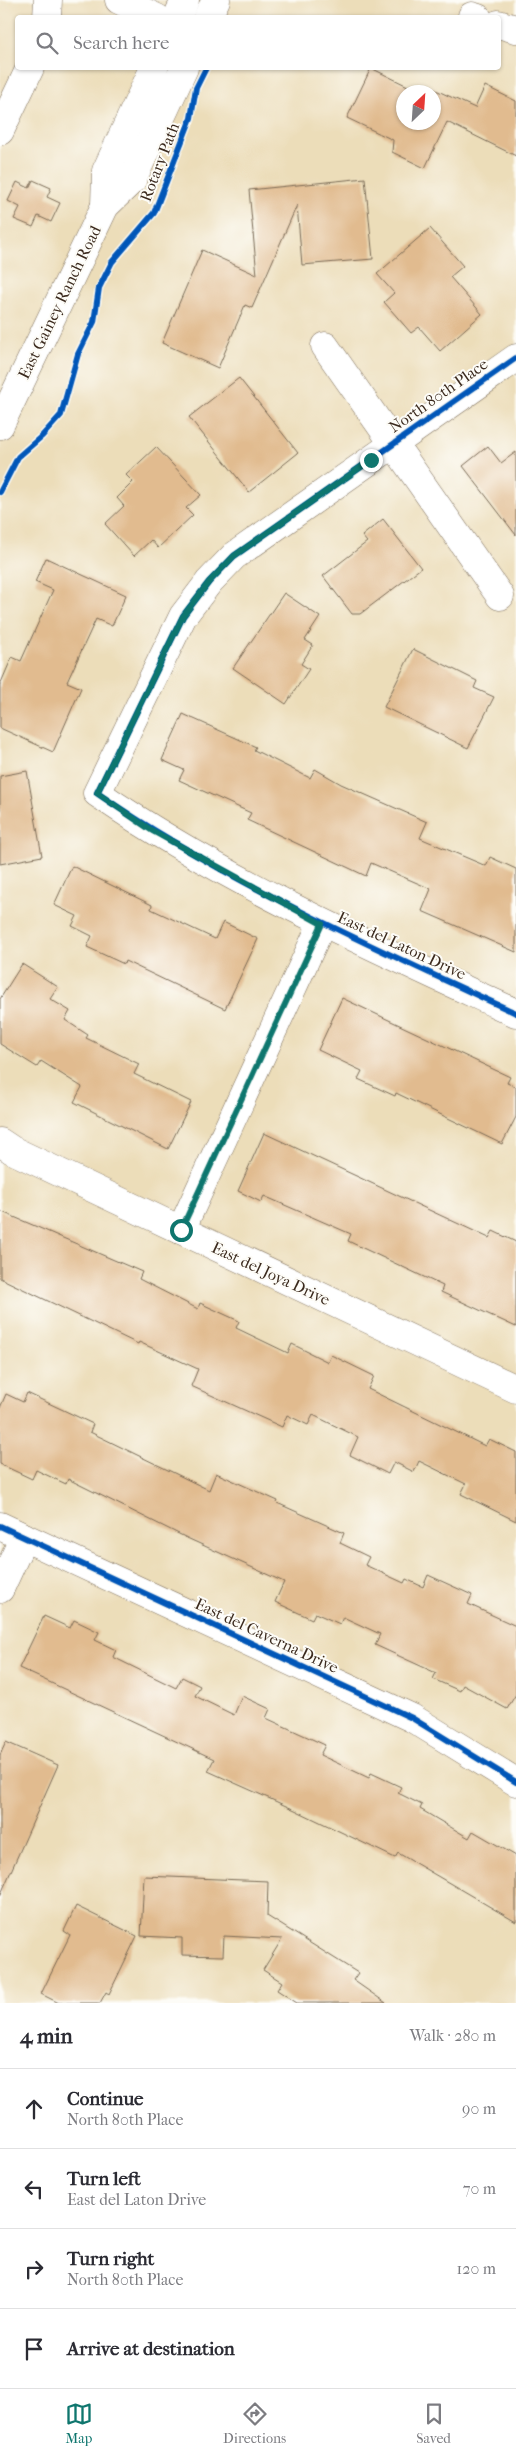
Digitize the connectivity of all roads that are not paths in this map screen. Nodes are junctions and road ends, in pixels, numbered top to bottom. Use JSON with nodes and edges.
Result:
{"nodes":[{"id":1,"x":48,"y":0,"type":"edge"},
{"id":2,"x":119,"y":0,"type":"edge"},
{"id":3,"x":185,"y":0,"type":"edge"},
{"id":4,"x":216,"y":0,"type":"edge"},
{"id":5,"x":47,"y":15,"type":"edge"},
{"id":6,"x":152,"y":15,"type":"edge"},
{"id":7,"x":178,"y":15,"type":"edge"},
{"id":8,"x":208,"y":15,"type":"edge"},
{"id":9,"x":501,"y":25,"type":"edge"},
{"id":10,"x":516,"y":29,"type":"edge"},
{"id":11,"x":29,"y":70,"type":"edge"},
{"id":12,"x":153,"y":70,"type":"edge"},
{"id":13,"x":183,"y":70,"type":"edge"},
{"id":14,"x":0,"y":131,"type":"edge"},
{"id":15,"x":105,"y":206,"type":"junction"},
{"id":16,"x":325,"y":346,"type":"dead end"},
{"id":17,"x":516,"y":358,"type":"edge"},
{"id":18,"x":0,"y":425,"type":"edge"},
{"id":19,"x":392,"y":445,"type":"junction"},
{"id":20,"x":500,"y":596,"type":"dead end"},
{"id":21,"x":97,"y":793,"type":"joint"},
{"id":22,"x":322,"y":924,"type":"junction"},
{"id":23,"x":516,"y":1013,"type":"edge"},
{"id":24,"x":0,"y":1142,"type":"edge"},
{"id":25,"x":181,"y":1230,"type":"junction"},
{"id":26,"x":516,"y":1389,"type":"edge"},
{"id":27,"x":12,"y":1532,"type":"edge"},
{"id":28,"x":0,"y":1589,"type":"edge"},
{"id":29,"x":516,"y":1782,"type":"edge"}],
"edges":[{"from":1,"to":5,"type":"street"},
{"from":2,"to":6,"type":"street"},
{"from":3,"to":7,"type":"street"},
{"from":4,"to":8,"type":"street"},
{"from":9,"to":10,"type":"street"},
{"from":11,"to":14,"type":"street"},
{"from":12,"to":15,"type":"street","name":"East Gainey Ranch Road"},
{"from":13,"to":15,"type":"street","name":"East Gainey Ranch Road"},
{"from":15,"to":18,"type":"street","name":"East Gainey Ranch Road"},
{"from":16,"to":19,"type":"street","name":"North 80th Place"},
{"from":17,"to":19,"type":"street","name":"North 80th Place"},
{"from":19,"to":20,"type":"street","name":"North 80th Place"},
{"from":19,"to":21,"type":"street","name":"North 80th Place"},
{"from":21,"to":22,"type":"street","name":"East del Laton Drive"},
{"from":22,"to":23,"type":"street","name":"East del Laton Drive"},
{"from":22,"to":25,"type":"street"},
{"from":24,"to":25,"type":"street","name":"East del Joya Drive"},
{"from":25,"to":26,"type":"street","name":"East del Joya Drive"},
{"from":27,"to":28,"type":"street"},
{"from":27,"to":29,"type":"street","name":"East del Caverna Drive"}]}
